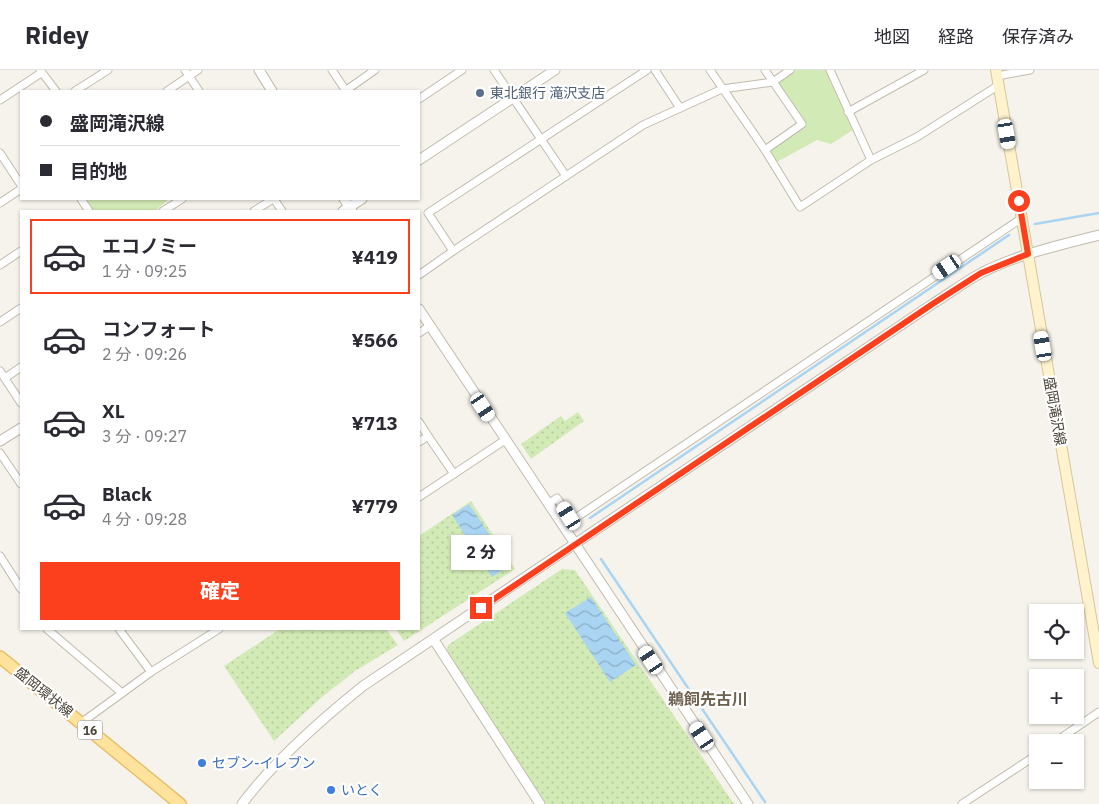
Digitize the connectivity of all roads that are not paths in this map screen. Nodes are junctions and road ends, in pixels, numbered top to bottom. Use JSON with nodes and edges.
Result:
{"nodes":[{"id":1,"x":108,"y":70,"type":"edge"},
{"id":2,"x":198,"y":70,"type":"edge"},
{"id":3,"x":259,"y":70,"type":"edge"},
{"id":4,"x":332,"y":70,"type":"edge"},
{"id":5,"x":375,"y":70,"type":"edge"},
{"id":6,"x":462,"y":70,"type":"edge"},
{"id":7,"x":494,"y":70,"type":"edge"},
{"id":8,"x":555,"y":70,"type":"edge"},
{"id":9,"x":646,"y":70,"type":"edge"},
{"id":10,"x":655,"y":70,"type":"edge"},
{"id":11,"x":710,"y":70,"type":"edge"},
{"id":12,"x":765,"y":70,"type":"edge"},
{"id":13,"x":790,"y":70,"type":"edge"},
{"id":14,"x":830,"y":70,"type":"edge"},
{"id":15,"x":924,"y":70,"type":"edge"},
{"id":16,"x":1030,"y":70,"type":"edge"},
{"id":17,"x":40,"y":71,"type":"edge"},
{"id":18,"x":187,"y":73,"type":"edge"},
{"id":19,"x":997,"y":77,"type":"edge"},
{"id":20,"x":773,"y":82,"type":"junction"},
{"id":21,"x":722,"y":89,"type":"junction"},
{"id":22,"x":55,"y":90,"type":"edge"},
{"id":23,"x":77,"y":90,"type":"edge"},
{"id":24,"x":168,"y":90,"type":"edge"},
{"id":25,"x":198,"y":90,"type":"edge"},
{"id":26,"x":271,"y":90,"type":"edge"},
{"id":27,"x":344,"y":90,"type":"edge"},
{"id":28,"x":346,"y":90,"type":"edge"},
{"id":29,"x":512,"y":97,"type":"junction"},
{"id":30,"x":420,"y":98,"type":"edge"},
{"id":31,"x":0,"y":100,"type":"edge"},
{"id":32,"x":680,"y":108,"type":"junction"},
{"id":33,"x":848,"y":112,"type":"junction"},
{"id":34,"x":541,"y":140,"type":"junction"},
{"id":35,"x":765,"y":150,"type":"junction"},
{"id":36,"x":0,"y":153,"type":"edge"},
{"id":37,"x":420,"y":159,"type":"edge"},
{"id":38,"x":871,"y":160,"type":"junction"},
{"id":39,"x":566,"y":176,"type":"junction"},
{"id":40,"x":20,"y":183,"type":"edge"},
{"id":41,"x":20,"y":190,"type":"edge"},
{"id":42,"x":179,"y":200,"type":"edge"},
{"id":43,"x":271,"y":200,"type":"edge"},
{"id":44,"x":361,"y":200,"type":"edge"},
{"id":45,"x":0,"y":203,"type":"edge"},
{"id":46,"x":165,"y":210,"type":"edge"},
{"id":47,"x":256,"y":210,"type":"edge"},
{"id":48,"x":348,"y":210,"type":"edge"},
{"id":49,"x":1022,"y":218,"type":"junction"},
{"id":50,"x":1099,"y":235,"type":"edge"},
{"id":51,"x":453,"y":250,"type":"junction"},
{"id":52,"x":20,"y":252,"type":"edge"},
{"id":53,"x":1028,"y":254,"type":"junction"},
{"id":54,"x":0,"y":265,"type":"edge"},
{"id":55,"x":420,"y":274,"type":"edge"},
{"id":56,"x":20,"y":309,"type":"edge"},
{"id":57,"x":420,"y":311,"type":"edge"},
{"id":58,"x":0,"y":322,"type":"edge"},
{"id":59,"x":430,"y":326,"type":"junction"},
{"id":60,"x":420,"y":332,"type":"edge"},
{"id":61,"x":20,"y":368,"type":"edge"},
{"id":62,"x":0,"y":371,"type":"edge"},
{"id":63,"x":5,"y":378,"type":"junction"},
{"id":64,"x":20,"y":401,"type":"edge"},
{"id":65,"x":420,"y":424,"type":"edge"},
{"id":66,"x":20,"y":429,"type":"edge"},
{"id":67,"x":428,"y":436,"type":"junction"},
{"id":68,"x":505,"y":440,"type":"junction"},
{"id":69,"x":0,"y":441,"type":"edge"},
{"id":70,"x":420,"y":441,"type":"edge"},
{"id":71,"x":0,"y":453,"type":"edge"},
{"id":72,"x":454,"y":474,"type":"junction"},
{"id":73,"x":20,"y":483,"type":"edge"},
{"id":74,"x":420,"y":496,"type":"edge"},
{"id":75,"x":548,"y":504,"type":"junction"},
{"id":76,"x":574,"y":545,"type":"junction"},
{"id":77,"x":0,"y":556,"type":"edge"},
{"id":78,"x":20,"y":587,"type":"edge"},
{"id":79,"x":49,"y":630,"type":"edge"},
{"id":80,"x":120,"y":630,"type":"edge"},
{"id":81,"x":217,"y":630,"type":"edge"},
{"id":82,"x":434,"y":640,"type":"junction"},
{"id":83,"x":0,"y":657,"type":"edge"},
{"id":84,"x":1099,"y":662,"type":"edge"},
{"id":85,"x":151,"y":672,"type":"junction"},
{"id":86,"x":122,"y":693,"type":"junction"},
{"id":87,"x":1099,"y":712,"type":"edge"},
{"id":88,"x":81,"y":723,"type":"junction"},
{"id":89,"x":1066,"y":734,"type":"edge"},
{"id":90,"x":1029,"y":760,"type":"edge"},
{"id":91,"x":174,"y":803,"type":"edge"},
{"id":92,"x":242,"y":804,"type":"edge"},
{"id":93,"x":540,"y":804,"type":"edge"},
{"id":94,"x":748,"y":804,"type":"edge"},
{"id":95,"x":962,"y":804,"type":"edge"}],
"edges":[{"from":1,"to":23,"type":"street"},
{"from":2,"to":18,"type":"street"},
{"from":3,"to":26,"type":"street"},
{"from":4,"to":27,"type":"street"},
{"from":5,"to":28,"type":"street"},
{"from":6,"to":30,"type":"street"},
{"from":7,"to":29,"type":"street"},
{"from":8,"to":29,"type":"street"},
{"from":9,"to":34,"type":"street"},
{"from":10,"to":32,"type":"street"},
{"from":11,"to":21,"type":"street"},
{"from":12,"to":20,"type":"street"},
{"from":13,"to":20,"type":"street"},
{"from":14,"to":33,"type":"street"},
{"from":15,"to":33,"type":"street"},
{"from":16,"to":19,"type":"street"},
{"from":17,"to":22,"type":"street"},
{"from":17,"to":31,"type":"street"},
{"from":18,"to":24,"type":"street"},
{"from":18,"to":25,"type":"street"},
{"from":19,"to":38,"type":"street"},
{"from":19,"to":49,"type":"main road","name":"盛岡滝沢線"},
{"from":20,"to":21,"type":"street"},
{"from":20,"to":35,"type":"street"},
{"from":21,"to":32,"type":"street"},
{"from":21,"to":35,"type":"street"},
{"from":29,"to":34,"type":"street"},
{"from":29,"to":37,"type":"street"},
{"from":32,"to":39,"type":"street"},
{"from":33,"to":38,"type":"street"},
{"from":34,"to":39,"type":"street"},
{"from":34,"to":51,"type":"street"},
{"from":35,"to":38,"type":"street"},
{"from":36,"to":40,"type":"street"},
{"from":39,"to":51,"type":"street"},
{"from":41,"to":45,"type":"street"},
{"from":42,"to":46,"type":"street"},
{"from":43,"to":47,"type":"street"},
{"from":44,"to":48,"type":"street"},
{"from":49,"to":53,"type":"main road","name":"盛岡滝沢線"},
{"from":49,"to":75,"type":"street"},
{"from":50,"to":53,"type":"street"},
{"from":51,"to":55,"type":"street"},
{"from":52,"to":54,"type":"street"},
{"from":53,"to":76,"type":"street"},
{"from":53,"to":84,"type":"main road","name":"盛岡滝沢線"},
{"from":56,"to":58,"type":"street"},
{"from":57,"to":59,"type":"street"},
{"from":59,"to":60,"type":"street"},
{"from":59,"to":68,"type":"street"},
{"from":61,"to":63,"type":"street"},
{"from":62,"to":63,"type":"street"},
{"from":63,"to":64,"type":"street"},
{"from":65,"to":67,"type":"street"},
{"from":66,"to":69,"type":"street"},
{"from":67,"to":70,"type":"street"},
{"from":67,"to":72,"type":"street"},
{"from":68,"to":72,"type":"street"},
{"from":68,"to":75,"type":"street"},
{"from":71,"to":73,"type":"street"},
{"from":72,"to":74,"type":"street"},
{"from":75,"to":76,"type":"street"},
{"from":76,"to":82,"type":"street"},
{"from":76,"to":94,"type":"street"},
{"from":77,"to":78,"type":"street"},
{"from":79,"to":86,"type":"street"},
{"from":80,"to":85,"type":"street"},
{"from":81,"to":85,"type":"street"},
{"from":82,"to":92,"type":"street"},
{"from":82,"to":93,"type":"street"},
{"from":83,"to":88,"type":"main road","name":"盛岡環状線","number":"16"},
{"from":85,"to":86,"type":"street"},
{"from":86,"to":88,"type":"street"},
{"from":87,"to":89,"type":"street"},
{"from":88,"to":91,"type":"main road","name":"盛岡環状線","number":"16"},
{"from":90,"to":95,"type":"street"}]}
